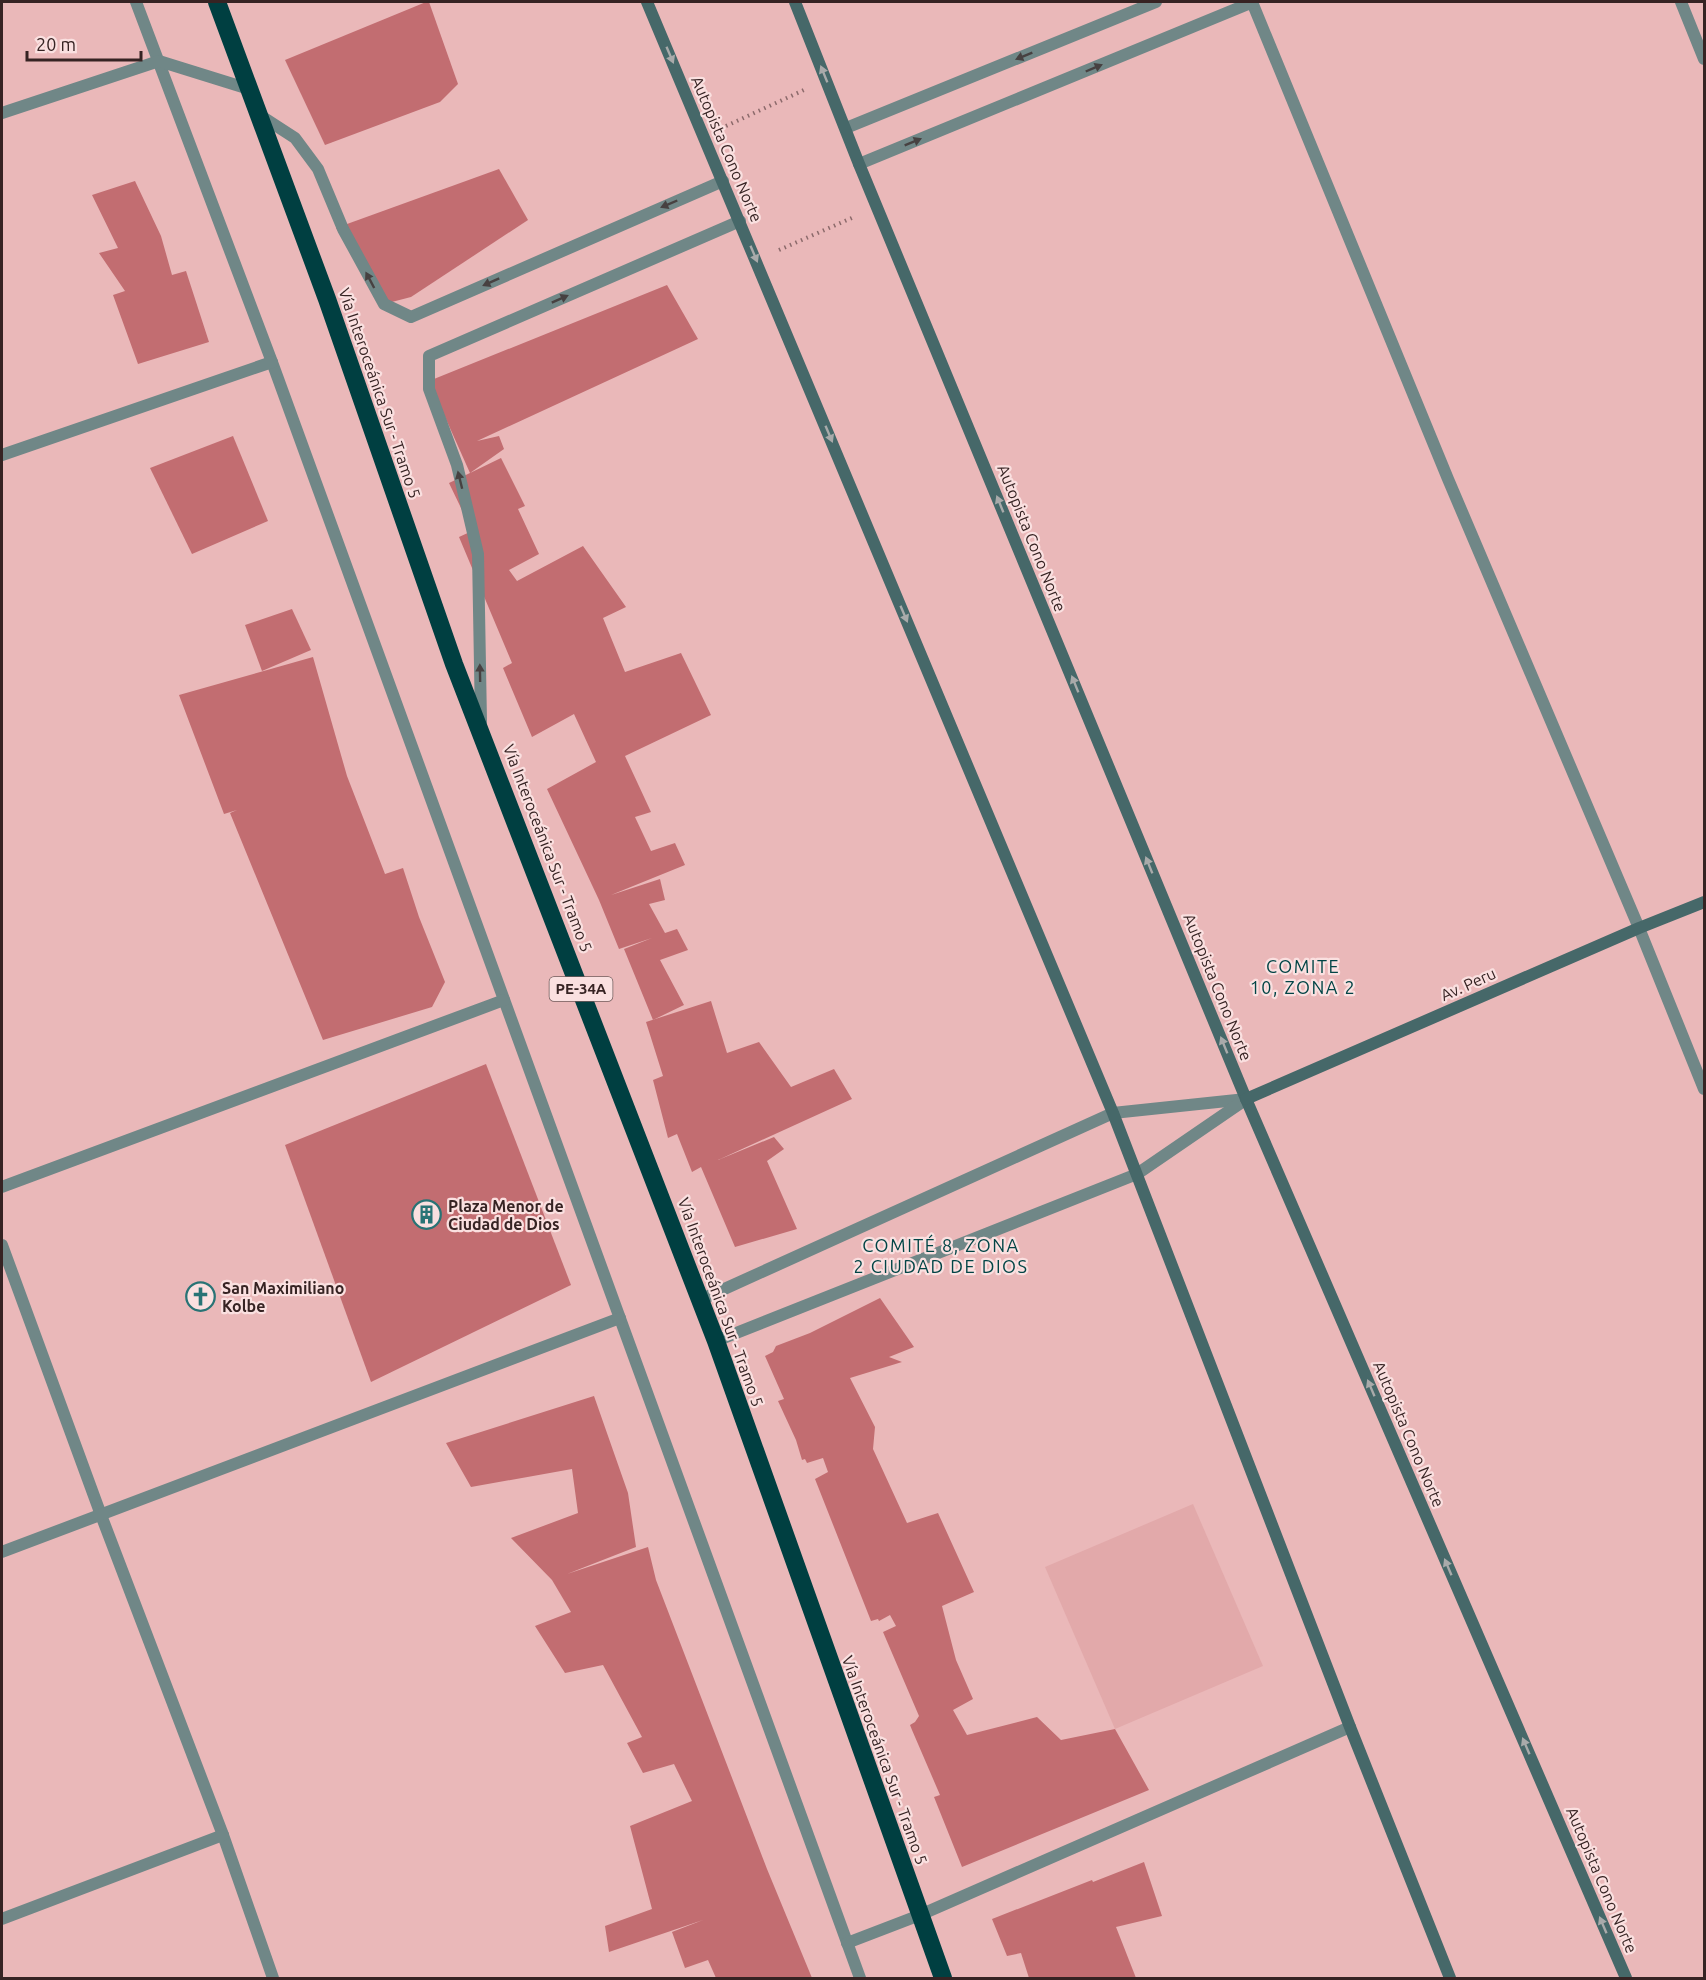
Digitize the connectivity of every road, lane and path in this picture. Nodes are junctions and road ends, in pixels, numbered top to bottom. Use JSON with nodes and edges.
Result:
{"nodes":[{"id":1,"x":136,"y":2,"type":"edge"},
{"id":2,"x":217,"y":2,"type":"edge"},
{"id":3,"x":647,"y":2,"type":"edge"},
{"id":4,"x":795,"y":2,"type":"edge"},
{"id":5,"x":1156,"y":2,"type":"edge"},
{"id":6,"x":1253,"y":2,"type":"edge"},
{"id":7,"x":1681,"y":2,"type":"edge"},
{"id":8,"x":1704,"y":59,"type":"edge"},
{"id":9,"x":159,"y":61,"type":"junction"},
{"id":10,"x":826,"y":80,"type":"junction"},
{"id":11,"x":249,"y":89,"type":"junction"},
{"id":12,"x":2,"y":113,"type":"edge"},
{"id":13,"x":258,"y":114,"type":"junction"},
{"id":14,"x":846,"y":128,"type":"junction"},
{"id":15,"x":704,"y":135,"type":"junction"},
{"id":16,"x":859,"y":164,"type":"junction"},
{"id":17,"x":723,"y":181,"type":"junction"},
{"id":18,"x":877,"y":207,"type":"junction"},
{"id":19,"x":740,"y":221,"type":"junction"},
{"id":20,"x":756,"y":260,"type":"junction"},
{"id":21,"x":272,"y":362,"type":"junction"},
{"id":22,"x":2,"y":455,"type":"edge"},
{"id":23,"x":481,"y":732,"type":"junction"},
{"id":24,"x":1704,"y":902,"type":"edge"},
{"id":25,"x":1639,"y":928,"type":"junction"},
{"id":26,"x":504,"y":1000,"type":"junction"},
{"id":27,"x":1704,"y":1089,"type":"edge"},
{"id":28,"x":1246,"y":1099,"type":"junction"},
{"id":29,"x":1113,"y":1113,"type":"junction"},
{"id":30,"x":1137,"y":1174,"type":"junction"},
{"id":31,"x":2,"y":1187,"type":"edge"},
{"id":32,"x":2,"y":1245,"type":"edge"},
{"id":33,"x":700,"y":1300,"type":"junction"},
{"id":34,"x":620,"y":1318,"type":"junction"},
{"id":35,"x":716,"y":1341,"type":"junction"},
{"id":36,"x":100,"y":1515,"type":"junction"},
{"id":37,"x":2,"y":1552,"type":"edge"},
{"id":38,"x":1350,"y":1728,"type":"junction"},
{"id":39,"x":223,"y":1835,"type":"junction"},
{"id":40,"x":920,"y":1915,"type":"junction"},
{"id":41,"x":2,"y":1919,"type":"edge"},
{"id":42,"x":847,"y":1943,"type":"junction"},
{"id":43,"x":273,"y":1978,"type":"edge"},
{"id":44,"x":860,"y":1978,"type":"edge"},
{"id":45,"x":943,"y":1978,"type":"edge"},
{"id":46,"x":1449,"y":1978,"type":"edge"},
{"id":47,"x":1626,"y":1978,"type":"edge"}],
"edges":[{"from":1,"to":9,"type":"street"},
{"from":2,"to":11,"type":"highway","name":"Vía Interoceánica Sur - Tramo 5","number":"PE-34A"},
{"from":3,"to":15,"type":"main road","name":"Autopista Cono Norte","one_way":true},
{"from":10,"to":4,"type":"main road","name":"Autopista Cono Norte","one_way":true},
{"from":5,"to":14,"type":"street","one_way":true},
{"from":16,"to":6,"type":"street","one_way":true},
{"from":6,"to":25,"type":"street"},
{"from":7,"to":8,"type":"street"},
{"from":9,"to":11,"type":"street"},
{"from":9,"to":12,"type":"street"},
{"from":9,"to":21,"type":"street"},
{"from":10,"to":14,"type":"main road","name":"Autopista Cono Norte"},
{"from":10,"to":15,"type":"path"},
{"from":11,"to":13,"type":"highway","name":"Vía Interoceánica Sur - Tramo 5","number":"PE-34A"},
{"from":17,"to":13,"type":"street","one_way":true},
{"from":13,"to":23,"type":"highway","name":"Vía Interoceánica Sur - Tramo 5","number":"PE-34A"},
{"from":14,"to":16,"type":"main road","name":"Autopista Cono Norte"},
{"from":15,"to":17,"type":"main road","name":"Autopista Cono Norte"},
{"from":16,"to":18,"type":"main road","name":"Autopista Cono Norte"},
{"from":17,"to":19,"type":"main road","name":"Autopista Cono Norte"},
{"from":18,"to":20,"type":"path"},
{"from":28,"to":18,"type":"main road","name":"Autopista Cono Norte","one_way":true},
{"from":19,"to":20,"type":"main road","name":"Autopista Cono Norte","one_way":true},
{"from":23,"to":19,"type":"street","one_way":true},
{"from":20,"to":29,"type":"main road","name":"Autopista Cono Norte","one_way":true},
{"from":21,"to":22,"type":"street"},
{"from":21,"to":26,"type":"street"},
{"from":23,"to":33,"type":"highway","name":"Vía Interoceánica Sur - Tramo 5","number":"PE-34A"},
{"from":24,"to":25,"type":"main road","name":"Av. Peru"},
{"from":25,"to":27,"type":"street"},
{"from":25,"to":28,"type":"main road","name":"Av. Peru"},
{"from":26,"to":31,"type":"street"},
{"from":26,"to":34,"type":"street"},
{"from":28,"to":29,"type":"street"},
{"from":28,"to":30,"type":"street"},
{"from":47,"to":28,"type":"main road","name":"Autopista Cono Norte","one_way":true},
{"from":29,"to":30,"type":"main road","name":"Autopista Cono Norte"},
{"from":29,"to":33,"type":"street"},
{"from":30,"to":35,"type":"street"},
{"from":30,"to":38,"type":"main road","name":"Autopista Cono Norte"},
{"from":32,"to":36,"type":"street"},
{"from":33,"to":35,"type":"highway","name":"Vía Interoceánica Sur - Tramo 5","number":"PE-34A"},
{"from":34,"to":36,"type":"street"},
{"from":34,"to":42,"type":"street"},
{"from":35,"to":40,"type":"highway","name":"Vía Interoceánica Sur - Tramo 5","number":"PE-34A"},
{"from":36,"to":37,"type":"street"},
{"from":36,"to":39,"type":"street"},
{"from":38,"to":40,"type":"street"},
{"from":38,"to":46,"type":"main road","name":"Autopista Cono Norte"},
{"from":39,"to":41,"type":"street"},
{"from":39,"to":43,"type":"street"},
{"from":40,"to":42,"type":"street"},
{"from":40,"to":45,"type":"highway","name":"Vía Interoceánica Sur - Tramo 5","number":"PE-34A"},
{"from":42,"to":44,"type":"street"}]}
